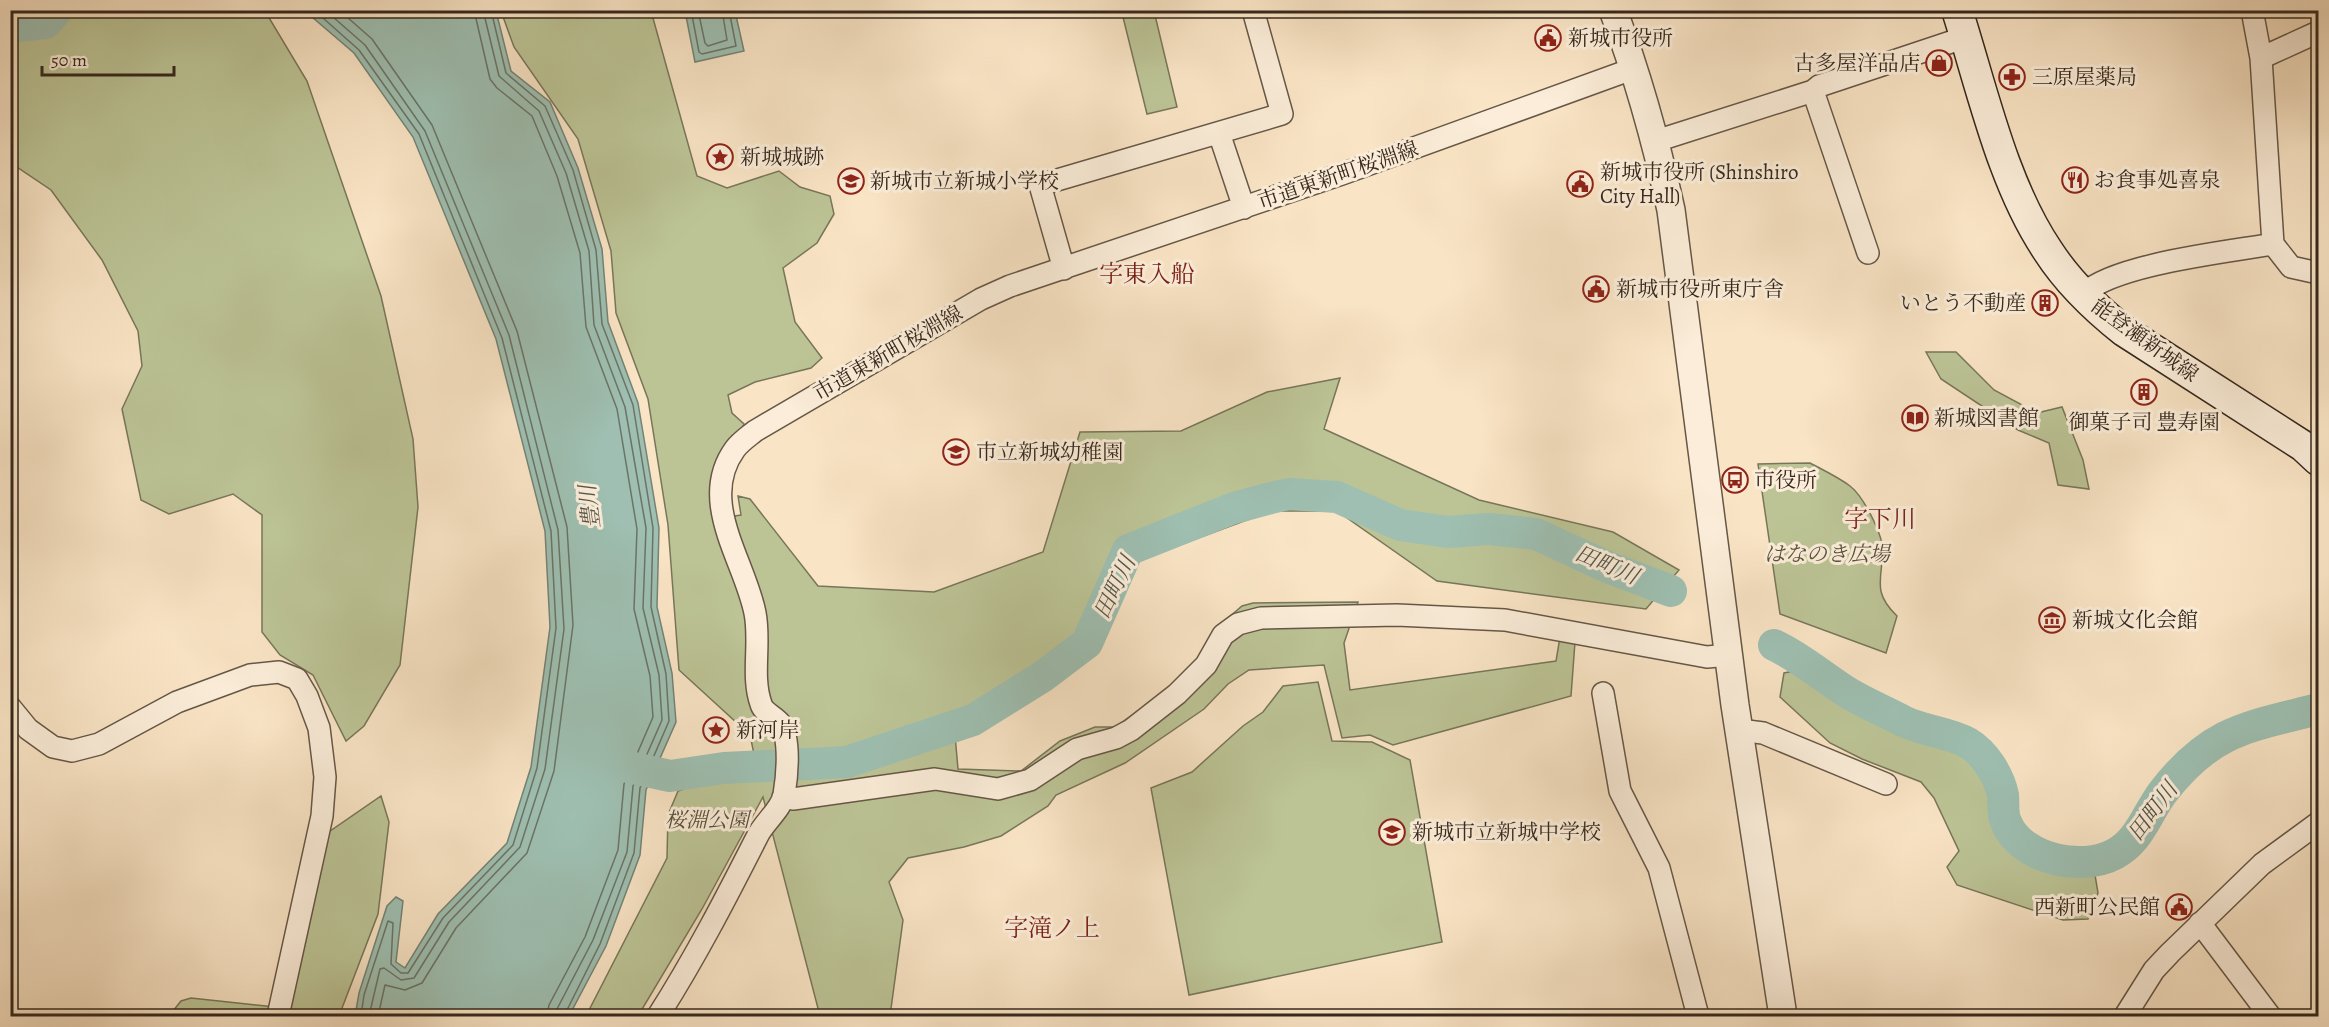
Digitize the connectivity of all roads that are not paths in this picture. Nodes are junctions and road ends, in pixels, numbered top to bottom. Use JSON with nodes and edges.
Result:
{"nodes":[{"id":1,"x":1253,"y":10,"type":"edge"},
{"id":2,"x":1613,"y":10,"type":"edge"},
{"id":3,"x":2252,"y":10,"type":"edge"},
{"id":4,"x":1961,"y":24,"type":"edge"},
{"id":5,"x":2319,"y":32,"type":"edge"},
{"id":6,"x":2261,"y":58,"type":"junction"},
{"id":7,"x":1635,"y":68,"type":"junction"},
{"id":8,"x":1813,"y":91,"type":"junction"},
{"id":9,"x":1219,"y":133,"type":"junction"},
{"id":10,"x":1656,"y":141,"type":"junction"},
{"id":11,"x":1244,"y":208,"type":"junction"},
{"id":12,"x":2273,"y":244,"type":"junction"},
{"id":13,"x":1868,"y":253,"type":"dead end"},
{"id":14,"x":1064,"y":269,"type":"junction"},
{"id":15,"x":2319,"y":273,"type":"edge"},
{"id":16,"x":2083,"y":294,"type":"junction"},
{"id":17,"x":2319,"y":460,"type":"edge"},
{"id":18,"x":1729,"y":655,"type":"junction"},
{"id":19,"x":1603,"y":693,"type":"dead end"},
{"id":20,"x":10,"y":707,"type":"edge"},
{"id":21,"x":1739,"y":730,"type":"junction"},
{"id":22,"x":1886,"y":784,"type":"dead end"},
{"id":23,"x":783,"y":797,"type":"junction"},
{"id":24,"x":2319,"y":822,"type":"edge"},
{"id":25,"x":2200,"y":923,"type":"junction"},
{"id":26,"x":278,"y":1017,"type":"edge"},
{"id":27,"x":658,"y":1017,"type":"edge"},
{"id":28,"x":1698,"y":1017,"type":"edge"},
{"id":29,"x":1783,"y":1017,"type":"edge"},
{"id":30,"x":2125,"y":1017,"type":"edge"},
{"id":31,"x":2270,"y":1017,"type":"edge"}],
"edges":[{"from":1,"to":9,"type":"street"},
{"from":2,"to":7,"type":"street"},
{"from":3,"to":6,"type":"street"},
{"from":4,"to":8,"type":"street"},
{"from":4,"to":16,"type":"main road","name":"能登瀬新城線"},
{"from":5,"to":6,"type":"street"},
{"from":6,"to":12,"type":"street"},
{"from":7,"to":10,"type":"street"},
{"from":7,"to":11,"type":"street","name":"市道東新町桜淵線"},
{"from":8,"to":10,"type":"street"},
{"from":8,"to":13,"type":"street"},
{"from":9,"to":11,"type":"street"},
{"from":9,"to":14,"type":"street"},
{"from":10,"to":18,"type":"street"},
{"from":11,"to":14,"type":"street","name":"市道東新町桜淵線"},
{"from":12,"to":15,"type":"street"},
{"from":12,"to":16,"type":"street"},
{"from":14,"to":23,"type":"street","name":"市道東新町桜淵線"},
{"from":16,"to":17,"type":"main road","name":"能登瀬新城線"},
{"from":18,"to":21,"type":"street"},
{"from":18,"to":23,"type":"street"},
{"from":19,"to":28,"type":"street"},
{"from":20,"to":26,"type":"street"},
{"from":21,"to":22,"type":"street"},
{"from":21,"to":29,"type":"street"},
{"from":23,"to":27,"type":"street","name":"市道東新町桜淵線"},
{"from":24,"to":25,"type":"street"},
{"from":25,"to":30,"type":"street"},
{"from":25,"to":31,"type":"street"}]}
